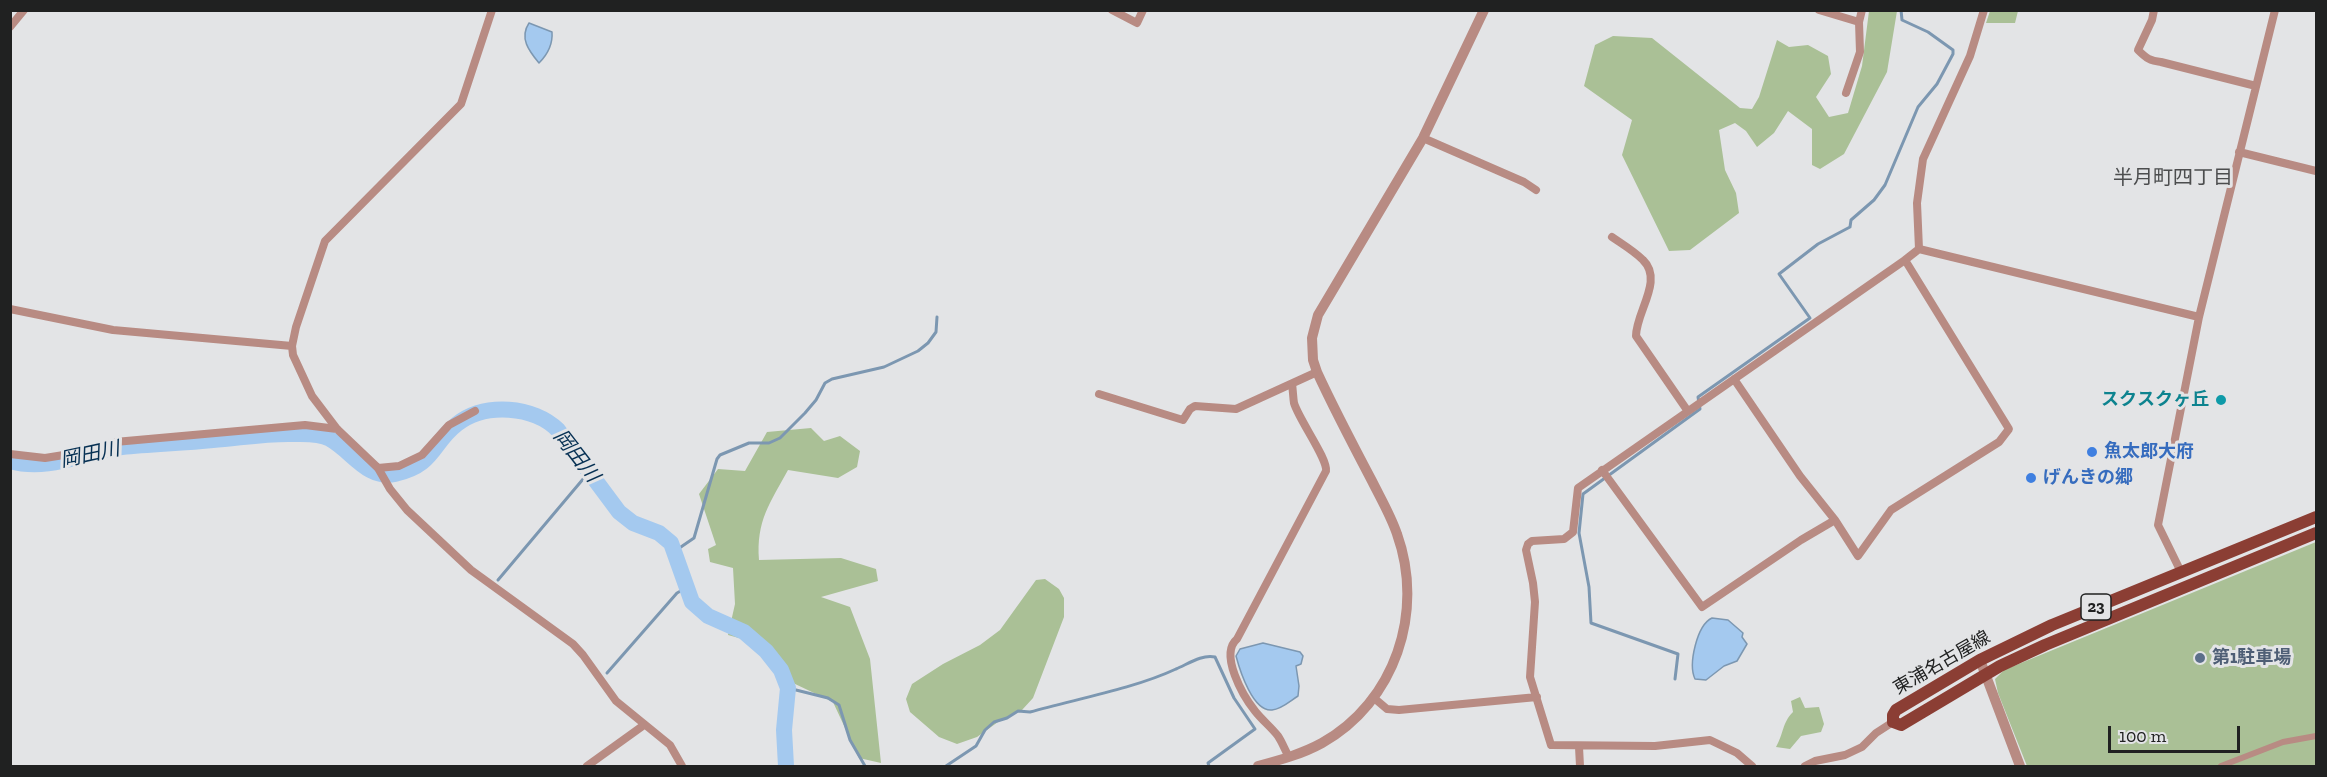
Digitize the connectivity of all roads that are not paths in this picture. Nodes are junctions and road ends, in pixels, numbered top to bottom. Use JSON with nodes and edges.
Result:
{"nodes":[{"id":1,"x":24,"y":10,"type":"edge"},
{"id":2,"x":492,"y":10,"type":"edge"},
{"id":3,"x":1112,"y":10,"type":"edge"},
{"id":4,"x":1143,"y":10,"type":"edge"},
{"id":5,"x":1484,"y":10,"type":"edge"},
{"id":6,"x":1819,"y":10,"type":"edge"},
{"id":7,"x":1862,"y":10,"type":"edge"},
{"id":8,"x":1984,"y":10,"type":"edge"},
{"id":9,"x":2154,"y":10,"type":"edge"},
{"id":10,"x":2275,"y":10,"type":"edge"},
{"id":11,"x":1859,"y":22,"type":"junction"},
{"id":12,"x":10,"y":27,"type":"edge"},
{"id":13,"x":2256,"y":86,"type":"junction"},
{"id":14,"x":1845,"y":93,"type":"dead end"},
{"id":15,"x":1424,"y":138,"type":"junction"},
{"id":16,"x":2239,"y":152,"type":"junction"},
{"id":17,"x":2316,"y":171,"type":"edge"},
{"id":18,"x":1536,"y":190,"type":"dead end"},
{"id":19,"x":1612,"y":237,"type":"dead end"},
{"id":20,"x":1919,"y":249,"type":"junction"},
{"id":21,"x":1905,"y":260,"type":"junction"},
{"id":22,"x":10,"y":309,"type":"edge"},
{"id":23,"x":2199,"y":317,"type":"junction"},
{"id":24,"x":292,"y":346,"type":"junction"},
{"id":25,"x":1317,"y":372,"type":"junction"},
{"id":26,"x":1734,"y":379,"type":"junction"},
{"id":27,"x":1292,"y":384,"type":"junction"},
{"id":28,"x":1099,"y":394,"type":"dead end"},
{"id":29,"x":1688,"y":410,"type":"junction"},
{"id":30,"x":475,"y":411,"type":"dead end"},
{"id":31,"x":338,"y":429,"type":"junction"},
{"id":32,"x":10,"y":454,"type":"edge"},
{"id":33,"x":378,"y":469,"type":"junction"},
{"id":34,"x":1602,"y":470,"type":"junction"},
{"id":35,"x":2316,"y":517,"type":"edge"},
{"id":36,"x":1835,"y":520,"type":"junction"},
{"id":37,"x":2316,"y":533,"type":"edge"},
{"id":38,"x":2181,"y":572,"type":"junction"},
{"id":39,"x":1980,"y":660,"type":"junction"},
{"id":40,"x":1985,"y":675,"type":"junction"},
{"id":41,"x":1537,"y":697,"type":"junction"},
{"id":42,"x":1374,"y":698,"type":"junction"},
{"id":43,"x":1893,"y":722,"type":"junction"},
{"id":44,"x":644,"y":725,"type":"junction"},
{"id":45,"x":2316,"y":736,"type":"edge"},
{"id":46,"x":1579,"y":747,"type":"junction"},
{"id":47,"x":1289,"y":757,"type":"junction"},
{"id":48,"x":587,"y":766,"type":"edge"},
{"id":49,"x":682,"y":766,"type":"edge"},
{"id":50,"x":1258,"y":766,"type":"edge"},
{"id":51,"x":1580,"y":766,"type":"edge"},
{"id":52,"x":1752,"y":766,"type":"edge"},
{"id":53,"x":1805,"y":766,"type":"edge"},
{"id":54,"x":2020,"y":766,"type":"edge"},
{"id":55,"x":2221,"y":766,"type":"edge"}],
"edges":[{"from":1,"to":12,"type":"street"},
{"from":2,"to":24,"type":"street"},
{"from":3,"to":4,"type":"street"},
{"from":5,"to":15,"type":"street"},
{"from":6,"to":11,"type":"street"},
{"from":7,"to":11,"type":"street"},
{"from":8,"to":20,"type":"street"},
{"from":9,"to":13,"type":"street"},
{"from":10,"to":13,"type":"street"},
{"from":11,"to":14,"type":"street"},
{"from":13,"to":16,"type":"street"},
{"from":15,"to":18,"type":"street"},
{"from":15,"to":25,"type":"street"},
{"from":16,"to":17,"type":"street"},
{"from":16,"to":23,"type":"street"},
{"from":19,"to":29,"type":"street"},
{"from":20,"to":21,"type":"street"},
{"from":20,"to":23,"type":"street"},
{"from":21,"to":26,"type":"street"},
{"from":21,"to":36,"type":"street"},
{"from":22,"to":24,"type":"street"},
{"from":23,"to":38,"type":"street"},
{"from":24,"to":31,"type":"street"},
{"from":25,"to":27,"type":"street"},
{"from":25,"to":42,"type":"street"},
{"from":26,"to":29,"type":"street"},
{"from":26,"to":36,"type":"street"},
{"from":27,"to":28,"type":"street"},
{"from":27,"to":47,"type":"street"},
{"from":29,"to":34,"type":"street"},
{"from":30,"to":33,"type":"street"},
{"from":31,"to":32,"type":"street"},
{"from":31,"to":33,"type":"street"},
{"from":33,"to":44,"type":"street"},
{"from":34,"to":36,"type":"street"},
{"from":34,"to":41,"type":"street"},
{"from":35,"to":38,"type":"main road","name":"東浦名古屋線","number":"23"},
{"from":37,"to":40,"type":"main road","name":"東浦名古屋線","number":"23"},
{"from":38,"to":39,"type":"main road","name":"東浦名古屋線","number":"23"},
{"from":39,"to":40,"type":"street"},
{"from":39,"to":43,"type":"main road","name":"東浦名古屋線","number":"23"},
{"from":40,"to":43,"type":"main road","name":"東浦名古屋線","number":"23"},
{"from":40,"to":54,"type":"street"},
{"from":41,"to":42,"type":"street"},
{"from":41,"to":46,"type":"street"},
{"from":42,"to":47,"type":"street"},
{"from":43,"to":53,"type":"street"},
{"from":44,"to":48,"type":"street"},
{"from":44,"to":49,"type":"street"},
{"from":45,"to":55,"type":"street"},
{"from":46,"to":51,"type":"street"},
{"from":46,"to":52,"type":"street"},
{"from":47,"to":50,"type":"street"}]}
